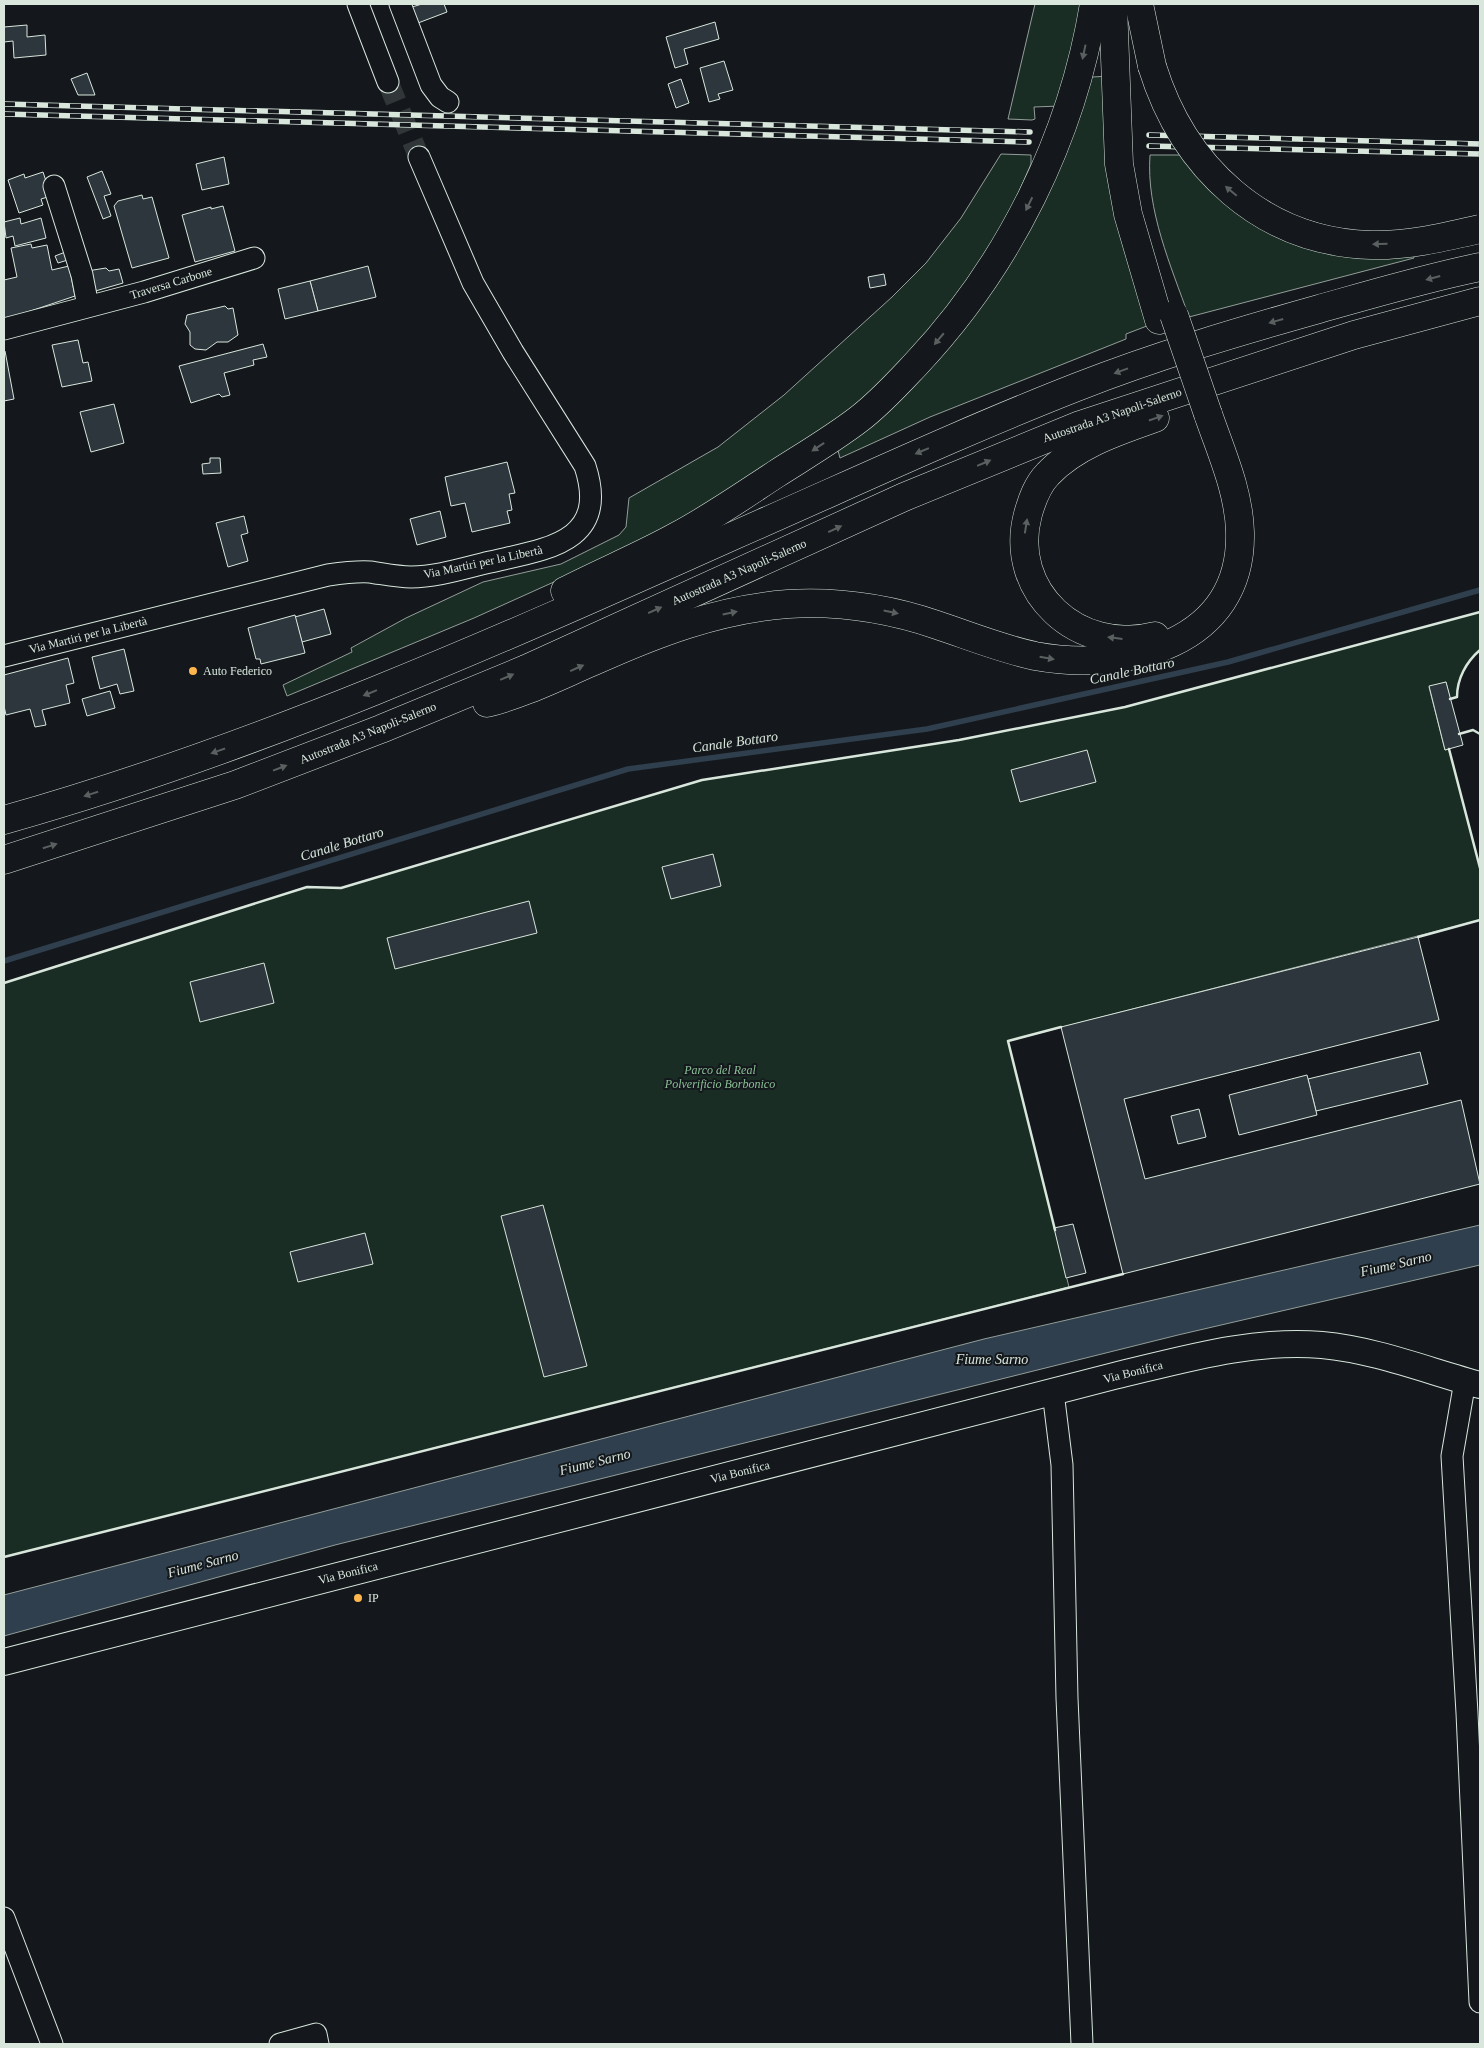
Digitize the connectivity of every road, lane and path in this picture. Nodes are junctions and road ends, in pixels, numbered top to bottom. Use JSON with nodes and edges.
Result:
{"nodes":[{"id":1,"x":358,"y":4,"type":"edge"},
{"id":2,"x":400,"y":4,"type":"edge"},
{"id":3,"x":1094,"y":4,"type":"edge"},
{"id":4,"x":1113,"y":4,"type":"edge"},
{"id":5,"x":1128,"y":4,"type":"edge"},
{"id":6,"x":1139,"y":4,"type":"edge"},
{"id":7,"x":388,"y":82,"type":"tunnel mouth"},
{"id":8,"x":448,"y":102,"type":"dead end"},
{"id":9,"x":419,"y":158,"type":"tunnel mouth"},
{"id":10,"x":54,"y":186,"type":"dead end"},
{"id":11,"x":1480,"y":229,"type":"edge"},
{"id":12,"x":254,"y":258,"type":"dead end"},
{"id":13,"x":1480,"y":267,"type":"edge"},
{"id":14,"x":1480,"y":301,"type":"edge"},
{"id":15,"x":88,"y":306,"type":"junction"},
{"id":16,"x":1167,"y":317,"type":"junction"},
{"id":17,"x":1480,"y":317,"type":"edge"},
{"id":18,"x":4,"y":329,"type":"edge"},
{"id":19,"x":1202,"y":417,"type":"junction"},
{"id":20,"x":4,"y":656,"type":"edge"},
{"id":21,"x":415,"y":675,"type":"junction"},
{"id":22,"x":381,"y":729,"type":"junction"},
{"id":23,"x":4,"y":820,"type":"edge"},
{"id":24,"x":4,"y":860,"type":"edge"},
{"id":25,"x":1472,"y":1383,"type":"edge"},
{"id":26,"x":1053,"y":1392,"type":"junction"},
{"id":27,"x":4,"y":1662,"type":"edge"},
{"id":28,"x":4,"y":1918,"type":"edge"},
{"id":29,"x":1480,"y":2002,"type":"edge"},
{"id":30,"x":52,"y":2044,"type":"edge"},
{"id":31,"x":280,"y":2044,"type":"edge"},
{"id":32,"x":318,"y":2044,"type":"edge"},
{"id":33,"x":1082,"y":2044,"type":"edge"}],
"edges":[{"from":1,"to":7,"type":"street"},
{"from":2,"to":8,"type":"street"},
{"from":3,"to":21,"type":"highway","one_way":true},
{"from":4,"to":16,"type":"highway"},
{"from":5,"to":16,"type":"highway"},
{"from":11,"to":6,"type":"highway","one_way":true,"bridge":true},
{"from":9,"to":20,"type":"street","name":"Via Martiri per la Libertà"},
{"from":10,"to":15,"type":"street"},
{"from":12,"to":15,"type":"street","name":"Traversa Carbone"},
{"from":13,"to":21,"type":"highway","one_way":true},
{"from":22,"to":14,"type":"highway","name":"Autostrada A3 Napoli-Salerno","one_way":true},
{"from":15,"to":18,"type":"street","name":"Traversa Carbone"},
{"from":16,"to":19,"type":"highway","bridge":true},
{"from":19,"to":17,"type":"highway","one_way":true},
{"from":22,"to":19,"type":"highway","one_way":true},
{"from":21,"to":23,"type":"highway","one_way":true},
{"from":24,"to":22,"type":"highway","name":"Autostrada A3 Napoli-Salerno","one_way":true},
{"from":25,"to":26,"type":"main road","name":"Via Bonifica"},
{"from":25,"to":29,"type":"street"},
{"from":26,"to":27,"type":"main road","name":"Via Bonifica"},
{"from":26,"to":33,"type":"street"},
{"from":28,"to":30,"type":"street"},
{"from":31,"to":32,"type":"street"}]}
